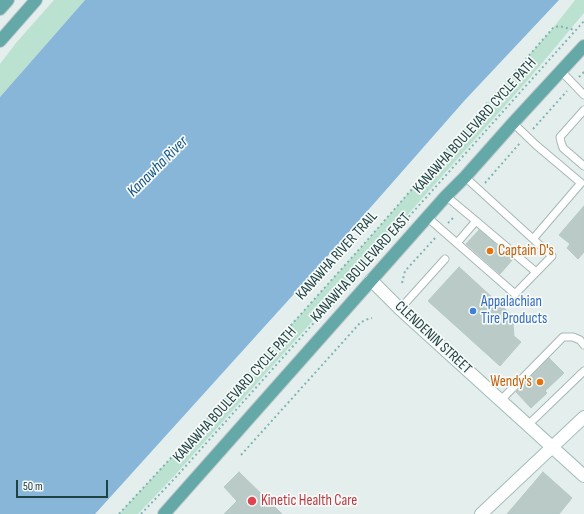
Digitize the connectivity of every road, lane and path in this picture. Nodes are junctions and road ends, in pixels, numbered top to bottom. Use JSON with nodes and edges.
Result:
{"nodes":[{"id":1,"x":8,"y":0,"type":"edge"},
{"id":2,"x":36,"y":0,"type":"edge"},
{"id":3,"x":0,"y":9,"type":"edge"},
{"id":4,"x":584,"y":21,"type":"edge"},
{"id":5,"x":575,"y":30,"type":"junction"},
{"id":6,"x":0,"y":40,"type":"edge"},
{"id":7,"x":584,"y":46,"type":"edge"},
{"id":8,"x":561,"y":71,"type":"junction"},
{"id":9,"x":584,"y":72,"type":"edge"},
{"id":10,"x":574,"y":84,"type":"junction"},
{"id":11,"x":584,"y":95,"type":"edge"},
{"id":12,"x":584,"y":110,"type":"edge"},
{"id":13,"x":513,"y":123,"type":"junction"},
{"id":14,"x":526,"y":136,"type":"junction"},
{"id":15,"x":584,"y":166,"type":"edge"},
{"id":16,"x":465,"y":177,"type":"junction"},
{"id":17,"x":479,"y":189,"type":"junction"},
{"id":18,"x":446,"y":196,"type":"junction"},
{"id":19,"x":462,"y":208,"type":"junction"},
{"id":20,"x":428,"y":217,"type":"junction"},
{"id":21,"x":476,"y":220,"type":"junction"},
{"id":22,"x":442,"y":230,"type":"junction"},
{"id":23,"x":533,"y":239,"type":"junction"},
{"id":24,"x":457,"y":243,"type":"junction"},
{"id":25,"x":445,"y":259,"type":"dead end"},
{"id":26,"x":536,"y":272,"type":"junction"},
{"id":27,"x":372,"y":280,"type":"junction"},
{"id":28,"x":402,"y":283,"type":"dead end"},
{"id":29,"x":400,"y":309,"type":"junction"},
{"id":30,"x":372,"y":318,"type":"dead end"},
{"id":31,"x":584,"y":345,"type":"edge"},
{"id":32,"x":584,"y":371,"type":"edge"},
{"id":33,"x":501,"y":400,"type":"junction"},
{"id":34,"x":584,"y":417,"type":"edge"},
{"id":35,"x":528,"y":425,"type":"junction"},
{"id":36,"x":552,"y":447,"type":"junction"},
{"id":37,"x":241,"y":454,"type":"dead end"},
{"id":38,"x":584,"y":476,"type":"edge"},
{"id":39,"x":119,"y":514,"type":"edge"},
{"id":40,"x":141,"y":514,"type":"edge"},
{"id":41,"x":164,"y":514,"type":"edge"},
{"id":42,"x":481,"y":514,"type":"edge"}],
"edges":[{"from":1,"to":3,"type":"main road"},
{"from":2,"to":6,"type":"main road"},
{"from":4,"to":5,"type":"path","name":"KANAWHA BOULEVARD CYCLE PATH"},
{"from":5,"to":39,"type":"path","name":"KANAWHA RIVER TRAIL"},
{"from":5,"to":40,"type":"path","name":"KANAWHA BOULEVARD CYCLE PATH"},
{"from":7,"to":8,"type":"main road","name":"KANAWHA BOULEVARD EAST"},
{"from":8,"to":10,"type":"lane"},
{"from":8,"to":13,"type":"main road","name":"KANAWHA BOULEVARD EAST"},
{"from":9,"to":10,"type":"path"},
{"from":10,"to":11,"type":"lane"},
{"from":10,"to":14,"type":"path"},
{"from":12,"to":15,"type":"lane"},
{"from":13,"to":14,"type":"lane"},
{"from":13,"to":16,"type":"main road","name":"KANAWHA BOULEVARD EAST"},
{"from":14,"to":17,"type":"path"},
{"from":14,"to":23,"type":"lane"},
{"from":16,"to":17,"type":"lane"},
{"from":16,"to":18,"type":"main road","name":"KANAWHA BOULEVARD EAST"},
{"from":17,"to":23,"type":"lane"},
{"from":18,"to":19,"type":"lane"},
{"from":18,"to":20,"type":"main road","name":"KANAWHA BOULEVARD EAST"},
{"from":19,"to":21,"type":"lane"},
{"from":19,"to":22,"type":"path"},
{"from":20,"to":22,"type":"lane"},
{"from":20,"to":27,"type":"main road","name":"KANAWHA BOULEVARD EAST"},
{"from":21,"to":24,"type":"lane"},
{"from":21,"to":26,"type":"lane"},
{"from":22,"to":24,"type":"lane"},
{"from":22,"to":28,"type":"path"},
{"from":23,"to":26,"type":"lane"},
{"from":24,"to":26,"type":"lane"},
{"from":25,"to":29,"type":"lane"},
{"from":27,"to":29,"type":"street","name":"CLENDENIN STREET"},
{"from":27,"to":41,"type":"main road","name":"KANAWHA BOULEVARD EAST"},
{"from":29,"to":33,"type":"street","name":"CLENDENIN STREET"},
{"from":30,"to":37,"type":"path"},
{"from":31,"to":33,"type":"lane"},
{"from":32,"to":35,"type":"lane"},
{"from":33,"to":35,"type":"street","name":"CLENDENIN STREET"},
{"from":34,"to":36,"type":"street"},
{"from":35,"to":36,"type":"street","name":"CLENDENIN STREET"},
{"from":36,"to":38,"type":"street","name":"CLENDENIN STREET"},
{"from":36,"to":42,"type":"street"}]}
